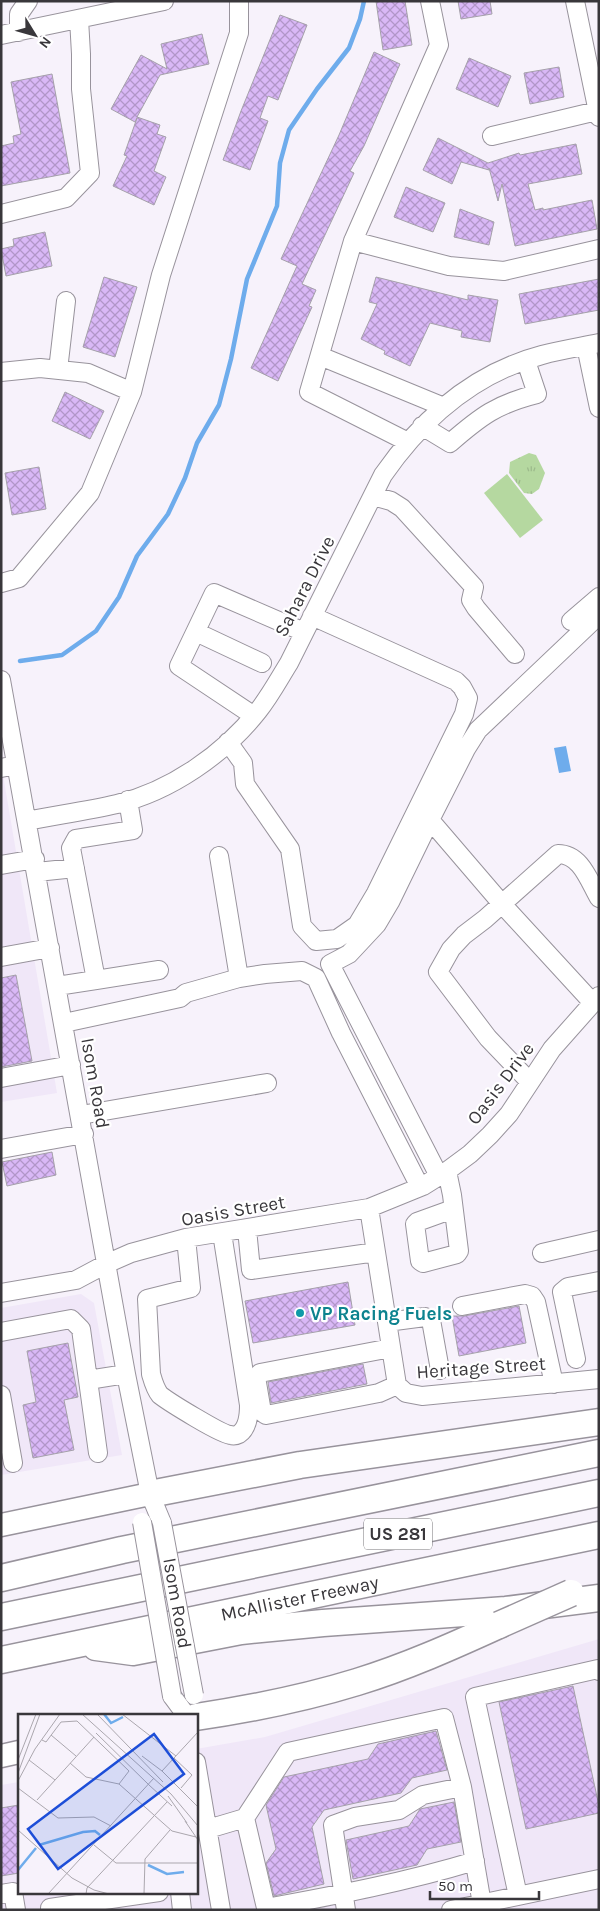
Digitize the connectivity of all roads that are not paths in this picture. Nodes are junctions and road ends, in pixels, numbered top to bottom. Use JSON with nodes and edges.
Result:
{"nodes":[{"id":1,"x":28,"y":1,"type":"edge"},
{"id":2,"x":164,"y":1,"type":"edge"},
{"id":3,"x":239,"y":1,"type":"edge"},
{"id":4,"x":430,"y":1,"type":"edge"},
{"id":5,"x":575,"y":1,"type":"edge"},
{"id":6,"x":115,"y":6,"type":"edge"},
{"id":7,"x":79,"y":19,"type":"junction"},
{"id":8,"x":19,"y":32,"type":"junction"},
{"id":9,"x":1,"y":35,"type":"edge"},
{"id":10,"x":598,"y":114,"type":"edge"},
{"id":11,"x":492,"y":136,"type":"dead end"},
{"id":12,"x":1,"y":214,"type":"edge"},
{"id":13,"x":353,"y":241,"type":"junction"},
{"id":14,"x":599,"y":249,"type":"edge"},
{"id":15,"x":66,"y":301,"type":"dead end"},
{"id":16,"x":592,"y":345,"type":"edge"},
{"id":17,"x":320,"y":356,"type":"junction"},
{"id":18,"x":526,"y":361,"type":"junction"},
{"id":19,"x":58,"y":370,"type":"junction"},
{"id":20,"x":1,"y":372,"type":"edge"},
{"id":21,"x":132,"y":392,"type":"junction"},
{"id":22,"x":444,"y":407,"type":"junction"},
{"id":23,"x":599,"y":408,"type":"edge"},
{"id":24,"x":422,"y":426,"type":"junction"},
{"id":25,"x":408,"y":442,"type":"junction"},
{"id":26,"x":373,"y":496,"type":"junction"},
{"id":27,"x":1,"y":583,"type":"edge"},
{"id":28,"x":599,"y":597,"type":"edge"},
{"id":29,"x":599,"y":615,"type":"edge"},
{"id":30,"x":312,"y":616,"type":"junction"},
{"id":31,"x":571,"y":621,"type":"dead end"},
{"id":32,"x":196,"y":632,"type":"junction"},
{"id":33,"x":304,"y":632,"type":"junction"},
{"id":34,"x":515,"y":654,"type":"dead end"},
{"id":35,"x":262,"y":663,"type":"dead end"},
{"id":36,"x":1,"y":680,"type":"edge"},
{"id":37,"x":254,"y":716,"type":"junction"},
{"id":38,"x":228,"y":742,"type":"junction"},
{"id":39,"x":9,"y":766,"type":"edge"},
{"id":40,"x":128,"y":800,"type":"junction"},
{"id":41,"x":27,"y":820,"type":"junction"},
{"id":42,"x":430,"y":820,"type":"junction"},
{"id":43,"x":219,"y":856,"type":"dead end"},
{"id":44,"x":1,"y":865,"type":"edge"},
{"id":45,"x":36,"y":866,"type":"junction"},
{"id":46,"x":75,"y":868,"type":"junction"},
{"id":47,"x":599,"y":898,"type":"edge"},
{"id":48,"x":502,"y":904,"type":"junction"},
{"id":49,"x":50,"y":948,"type":"junction"},
{"id":50,"x":1,"y":957,"type":"edge"},
{"id":51,"x":159,"y":970,"type":"dead end"},
{"id":52,"x":240,"y":978,"type":"junction"},
{"id":53,"x":96,"y":980,"type":"junction"},
{"id":54,"x":57,"y":986,"type":"junction"},
{"id":55,"x":596,"y":999,"type":"edge"},
{"id":56,"x":64,"y":1023,"type":"junction"},
{"id":57,"x":71,"y":1065,"type":"junction"},
{"id":58,"x":1,"y":1078,"type":"edge"},
{"id":59,"x":530,"y":1082,"type":"junction"},
{"id":60,"x":267,"y":1083,"type":"dead end"},
{"id":61,"x":81,"y":1115,"type":"junction"},
{"id":62,"x":84,"y":1134,"type":"junction"},
{"id":63,"x":1,"y":1149,"type":"edge"},
{"id":64,"x":443,"y":1174,"type":"junction"},
{"id":65,"x":420,"y":1187,"type":"junction"},
{"id":66,"x":370,"y":1208,"type":"junction"},
{"id":67,"x":453,"y":1209,"type":"dead end"},
{"id":68,"x":247,"y":1228,"type":"junction"},
{"id":69,"x":222,"y":1232,"type":"junction"},
{"id":70,"x":186,"y":1238,"type":"junction"},
{"id":71,"x":599,"y":1240,"type":"edge"},
{"id":72,"x":376,"y":1252,"type":"junction"},
{"id":73,"x":542,"y":1253,"type":"dead end"},
{"id":74,"x":106,"y":1264,"type":"junction"},
{"id":75,"x":599,"y":1281,"type":"edge"},
{"id":76,"x":1,"y":1292,"type":"edge"},
{"id":77,"x":462,"y":1306,"type":"dead end"},
{"id":78,"x":387,"y":1322,"type":"junction"},
{"id":79,"x":1,"y":1332,"type":"edge"},
{"id":80,"x":391,"y":1348,"type":"junction"},
{"id":81,"x":576,"y":1359,"type":"dead end"},
{"id":82,"x":440,"y":1370,"type":"dead end"},
{"id":83,"x":126,"y":1374,"type":"junction"},
{"id":84,"x":599,"y":1379,"type":"edge"},
{"id":85,"x":88,"y":1380,"type":"junction"},
{"id":86,"x":554,"y":1384,"type":"junction"},
{"id":87,"x":397,"y":1385,"type":"junction"},
{"id":88,"x":1,"y":1395,"type":"edge"},
{"id":89,"x":599,"y":1422,"type":"edge"},
{"id":90,"x":98,"y":1453,"type":"dead end"},
{"id":91,"x":599,"y":1454,"type":"edge"},
{"id":92,"x":13,"y":1463,"type":"dead end"},
{"id":93,"x":599,"y":1493,"type":"edge"},
{"id":94,"x":150,"y":1494,"type":"junction"},
{"id":95,"x":1,"y":1525,"type":"edge"},
{"id":96,"x":599,"y":1535,"type":"edge"},
{"id":97,"x":1,"y":1578,"type":"edge"},
{"id":98,"x":599,"y":1581,"type":"edge"},
{"id":99,"x":599,"y":1598,"type":"edge"},
{"id":100,"x":1,"y":1617,"type":"edge"},
{"id":101,"x":73,"y":1644,"type":"junction"},
{"id":102,"x":1,"y":1660,"type":"edge"},
{"id":103,"x":599,"y":1670,"type":"edge"},
{"id":104,"x":195,"y":1706,"type":"edge"},
{"id":105,"x":187,"y":1714,"type":"edge"},
{"id":106,"x":18,"y":1752,"type":"edge"},
{"id":107,"x":1,"y":1756,"type":"edge"},
{"id":108,"x":462,"y":1787,"type":"junction"},
{"id":109,"x":199,"y":1796,"type":"edge"},
{"id":110,"x":245,"y":1818,"type":"junction"},
{"id":111,"x":208,"y":1829,"type":"junction"},
{"id":112,"x":475,"y":1861,"type":"junction"},
{"id":113,"x":599,"y":1879,"type":"edge"},
{"id":114,"x":1,"y":1894,"type":"edge"},
{"id":115,"x":145,"y":1894,"type":"edge"},
{"id":116,"x":180,"y":1894,"type":"edge"},
{"id":117,"x":518,"y":1896,"type":"junction"},
{"id":118,"x":344,"y":1902,"type":"edge"},
{"id":119,"x":483,"y":1907,"type":"edge"},
{"id":120,"x":16,"y":1910,"type":"edge"},
{"id":121,"x":50,"y":1910,"type":"edge"},
{"id":122,"x":182,"y":1910,"type":"edge"},
{"id":123,"x":221,"y":1910,"type":"edge"},
{"id":124,"x":451,"y":1910,"type":"edge"}],
"edges":[{"from":1,"to":8,"type":"street"},
{"from":2,"to":6,"type":"street"},
{"from":3,"to":21,"type":"street"},
{"from":4,"to":13,"type":"street"},
{"from":5,"to":10,"type":"street"},
{"from":6,"to":7,"type":"street"},
{"from":7,"to":8,"type":"street"},
{"from":7,"to":12,"type":"street"},
{"from":8,"to":9,"type":"street"},
{"from":10,"to":11,"type":"street"},
{"from":13,"to":14,"type":"street"},
{"from":13,"to":17,"type":"street"},
{"from":15,"to":19,"type":"street"},
{"from":16,"to":18,"type":"street","name":"Sahara Drive"},
{"from":16,"to":23,"type":"street"},
{"from":17,"to":22,"type":"street"},
{"from":17,"to":25,"type":"street"},
{"from":18,"to":22,"type":"street","name":"Sahara Drive"},
{"from":18,"to":24,"type":"street"},
{"from":19,"to":20,"type":"street"},
{"from":19,"to":21,"type":"street"},
{"from":21,"to":27,"type":"street"},
{"from":22,"to":24,"type":"street","name":"Sahara Drive"},
{"from":24,"to":25,"type":"street","name":"Sahara Drive"},
{"from":25,"to":26,"type":"street","name":"Sahara Drive"},
{"from":26,"to":30,"type":"street","name":"Sahara Drive"},
{"from":26,"to":34,"type":"street"},
{"from":28,"to":31,"type":"street"},
{"from":29,"to":42,"type":"street"},
{"from":30,"to":33,"type":"street","name":"Sahara Drive"},
{"from":30,"to":38,"type":"street"},
{"from":32,"to":33,"type":"street"},
{"from":32,"to":35,"type":"street"},
{"from":32,"to":37,"type":"street"},
{"from":33,"to":37,"type":"street","name":"Sahara Drive"},
{"from":36,"to":39,"type":"street","name":"Isom Road"},
{"from":37,"to":38,"type":"street","name":"Sahara Drive"},
{"from":38,"to":40,"type":"street","name":"Sahara Drive"},
{"from":39,"to":41,"type":"street","name":"Isom Road"},
{"from":40,"to":41,"type":"street","name":"Sahara Drive"},
{"from":40,"to":46,"type":"street"},
{"from":41,"to":45,"type":"street","name":"Isom Road"},
{"from":42,"to":48,"type":"street"},
{"from":42,"to":64,"type":"street"},
{"from":43,"to":52,"type":"street"},
{"from":44,"to":45,"type":"street"},
{"from":45,"to":46,"type":"street"},
{"from":45,"to":49,"type":"street","name":"Isom Road"},
{"from":46,"to":53,"type":"street"},
{"from":47,"to":48,"type":"street"},
{"from":48,"to":55,"type":"street"},
{"from":48,"to":59,"type":"street"},
{"from":49,"to":50,"type":"street"},
{"from":49,"to":54,"type":"street","name":"Isom Road"},
{"from":51,"to":53,"type":"street"},
{"from":52,"to":56,"type":"street"},
{"from":52,"to":65,"type":"street"},
{"from":53,"to":54,"type":"street"},
{"from":54,"to":56,"type":"street","name":"Isom Road"},
{"from":55,"to":59,"type":"street","name":"Oasis Drive"},
{"from":56,"to":57,"type":"street","name":"Isom Road"},
{"from":57,"to":58,"type":"street"},
{"from":57,"to":61,"type":"street","name":"Isom Road"},
{"from":59,"to":64,"type":"street","name":"Oasis Drive"},
{"from":60,"to":61,"type":"street"},
{"from":61,"to":62,"type":"street","name":"Isom Road"},
{"from":62,"to":63,"type":"street"},
{"from":62,"to":74,"type":"street","name":"Isom Road"},
{"from":64,"to":65,"type":"street","name":"Oasis Drive"},
{"from":64,"to":67,"type":"street"},
{"from":65,"to":66,"type":"street","name":"Oasis Drive"},
{"from":66,"to":68,"type":"street","name":"Oasis Street"},
{"from":66,"to":72,"type":"street","name":"Heritage Street"},
{"from":68,"to":69,"type":"street","name":"Oasis Street"},
{"from":68,"to":72,"type":"street"},
{"from":69,"to":70,"type":"street","name":"Oasis Street"},
{"from":69,"to":70,"type":"street"},
{"from":70,"to":74,"type":"street","name":"Oasis Street"},
{"from":71,"to":73,"type":"street"},
{"from":72,"to":78,"type":"street","name":"Heritage Street"},
{"from":74,"to":76,"type":"street","name":"Oasis Street"},
{"from":74,"to":83,"type":"street","name":"Isom Road"},
{"from":75,"to":81,"type":"street"},
{"from":77,"to":86,"type":"street"},
{"from":78,"to":80,"type":"street","name":"Heritage Street"},
{"from":78,"to":82,"type":"street"},
{"from":79,"to":85,"type":"street"},
{"from":80,"to":87,"type":"street","name":"Heritage Street"},
{"from":80,"to":87,"type":"street"},
{"from":83,"to":85,"type":"street"},
{"from":83,"to":94,"type":"street","name":"Isom Road"},
{"from":84,"to":86,"type":"street","name":"Heritage Street"},
{"from":85,"to":90,"type":"street"},
{"from":86,"to":87,"type":"street","name":"Heritage Street"},
{"from":88,"to":92,"type":"street"},
{"from":89,"to":94,"type":"highway"},
{"from":91,"to":97,"type":"highway"},
{"from":93,"to":100,"type":"highway","number":"US 281"},
{"from":94,"to":95,"type":"main road"},
{"from":94,"to":104,"type":"street","name":"Isom Road","bridge":true},
{"from":94,"to":105,"type":"street","name":"Isom Road","bridge":true},
{"from":96,"to":101,"type":"highway","name":"McAllister Freeway","number":"US 281"},
{"from":98,"to":104,"type":"highway","bridge":true},
{"from":99,"to":101,"type":"highway"},
{"from":101,"to":102,"type":"highway","name":"McAllister Freeway","number":"US 281"},
{"from":103,"to":117,"type":"street"},
{"from":106,"to":107,"type":"main road"},
{"from":108,"to":110,"type":"street"},
{"from":108,"to":112,"type":"street"},
{"from":108,"to":118,"type":"street"},
{"from":109,"to":111,"type":"street"},
{"from":110,"to":111,"type":"street"},
{"from":110,"to":118,"type":"street"},
{"from":111,"to":123,"type":"street"},
{"from":112,"to":118,"type":"street"},
{"from":112,"to":119,"type":"street"},
{"from":113,"to":117,"type":"street"},
{"from":114,"to":120,"type":"street"},
{"from":115,"to":121,"type":"street"},
{"from":116,"to":122,"type":"street"},
{"from":117,"to":119,"type":"street"},
{"from":119,"to":124,"type":"street"}]}
